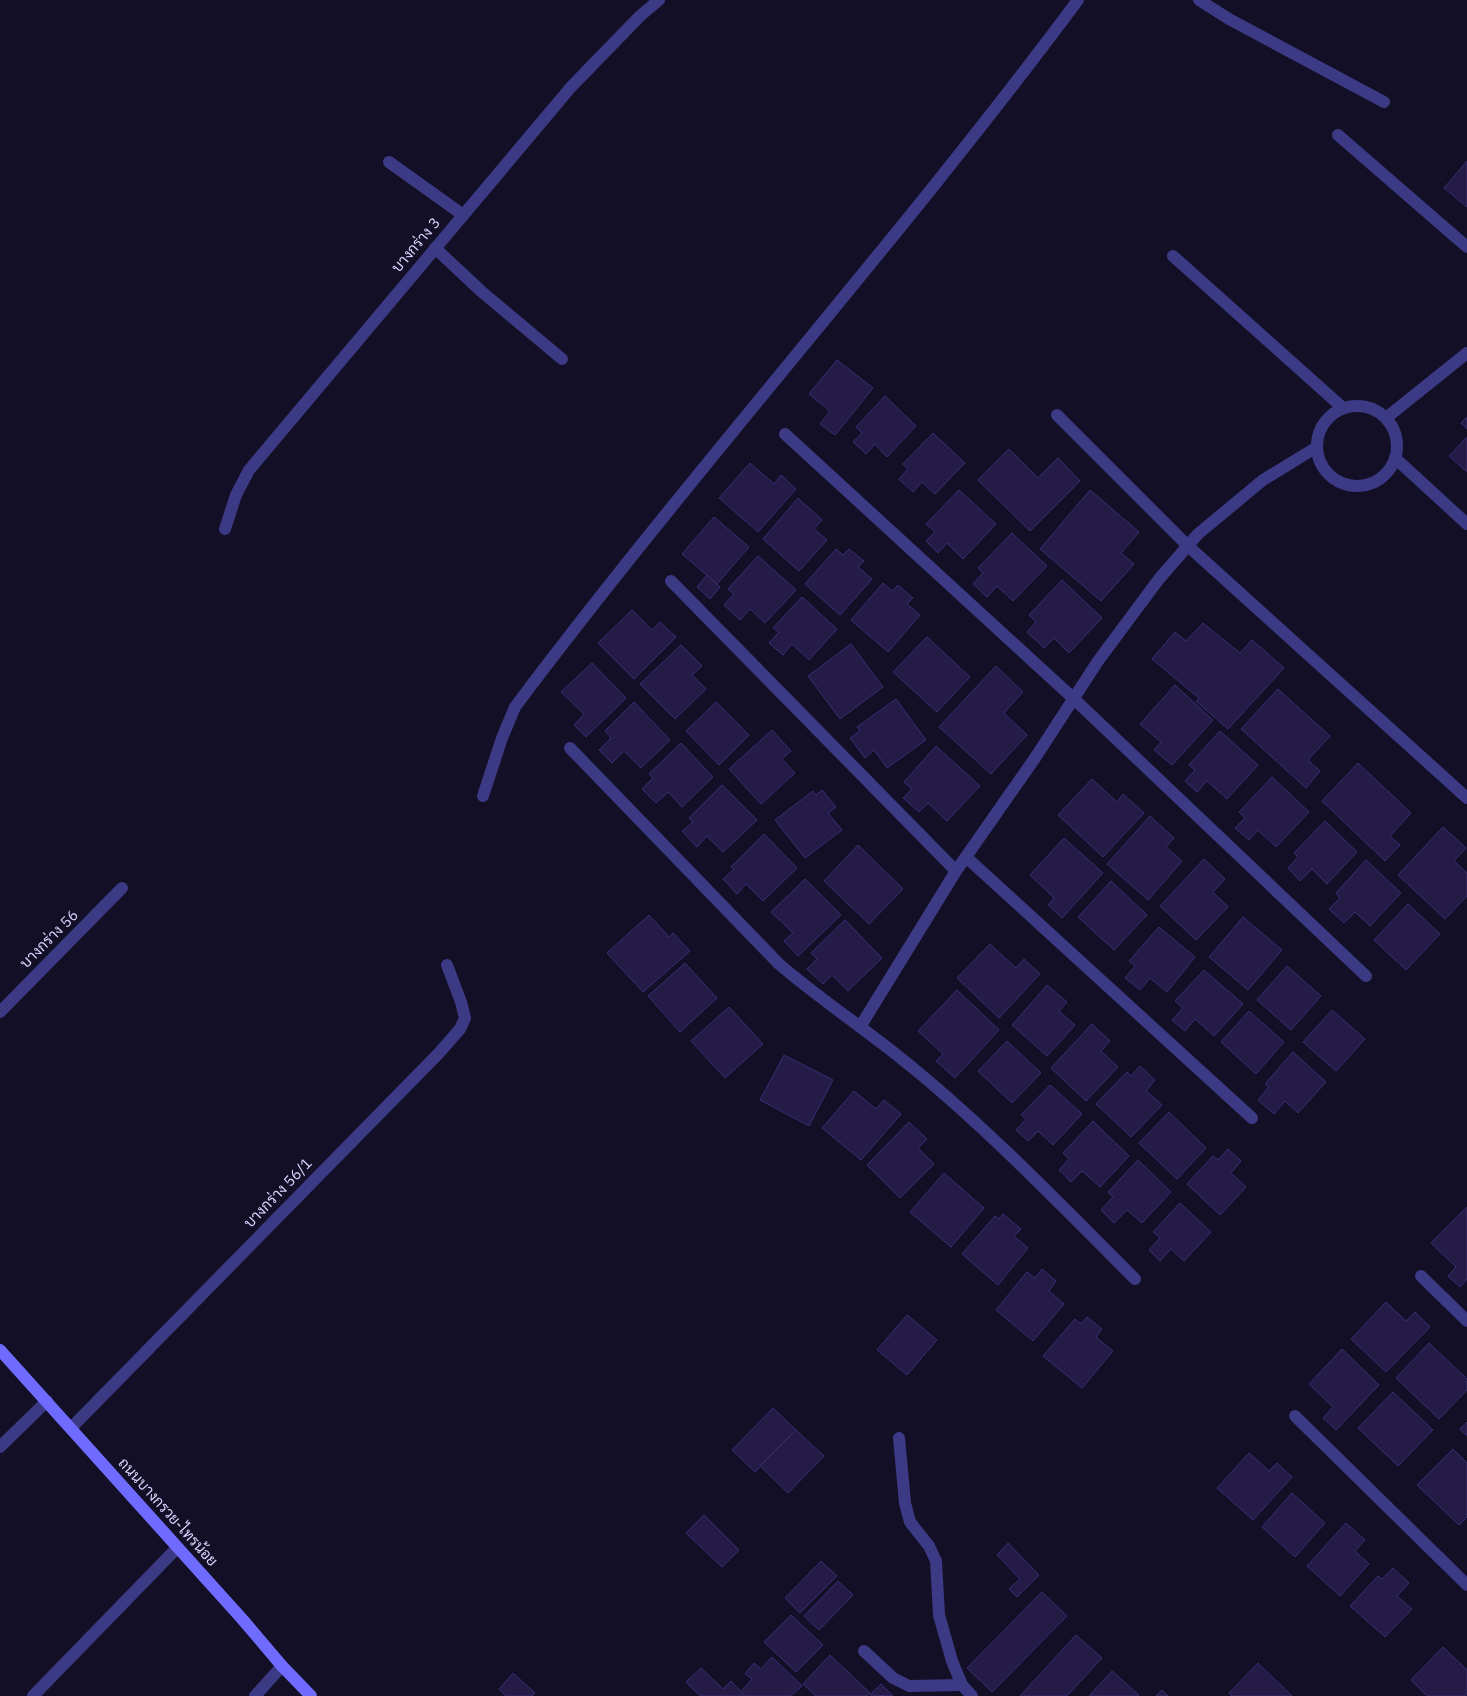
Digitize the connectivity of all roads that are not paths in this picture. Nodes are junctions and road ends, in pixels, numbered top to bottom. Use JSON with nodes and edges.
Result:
{"nodes":[{"id":1,"x":659,"y":0,"type":"edge"},
{"id":2,"x":1078,"y":0,"type":"edge"},
{"id":3,"x":1199,"y":0,"type":"edge"},
{"id":4,"x":1384,"y":102,"type":"dead end"},
{"id":5,"x":1338,"y":135,"type":"dead end"},
{"id":6,"x":390,"y":162,"type":"dead end"},
{"id":7,"x":462,"y":216,"type":"junction"},
{"id":8,"x":1467,"y":247,"type":"edge"},
{"id":9,"x":435,"y":248,"type":"junction"},
{"id":10,"x":1172,"y":256,"type":"dead end"},
{"id":11,"x":1467,"y":353,"type":"edge"},
{"id":12,"x":562,"y":359,"type":"dead end"},
{"id":13,"x":1343,"y":408,"type":"junction"},
{"id":14,"x":1057,"y":415,"type":"dead end"},
{"id":15,"x":1386,"y":418,"type":"junction"},
{"id":16,"x":786,"y":434,"type":"dead end"},
{"id":17,"x":1317,"y":447,"type":"junction"},
{"id":18,"x":1396,"y":458,"type":"junction"},
{"id":19,"x":1467,"y":524,"type":"edge"},
{"id":20,"x":225,"y":529,"type":"dead end"},
{"id":21,"x":1188,"y":546,"type":"junction"},
{"id":22,"x":671,"y":581,"type":"dead end"},
{"id":23,"x":1073,"y":698,"type":"junction"},
{"id":24,"x":570,"y":748,"type":"dead end"},
{"id":25,"x":483,"y":796,"type":"dead end"},
{"id":26,"x":1467,"y":798,"type":"edge"},
{"id":27,"x":966,"y":856,"type":"junction"},
{"id":28,"x":956,"y":871,"type":"junction"},
{"id":29,"x":122,"y":888,"type":"dead end"},
{"id":30,"x":447,"y":965,"type":"dead end"},
{"id":31,"x":1366,"y":976,"type":"dead end"},
{"id":32,"x":0,"y":1012,"type":"edge"},
{"id":33,"x":860,"y":1027,"type":"junction"},
{"id":34,"x":1252,"y":1118,"type":"dead end"},
{"id":35,"x":1421,"y":1276,"type":"dead end"},
{"id":36,"x":1135,"y":1279,"type":"dead end"},
{"id":37,"x":1467,"y":1321,"type":"edge"},
{"id":38,"x":0,"y":1350,"type":"edge"},
{"id":39,"x":47,"y":1402,"type":"junction"},
{"id":40,"x":1295,"y":1416,"type":"dead end"},
{"id":41,"x":71,"y":1428,"type":"junction"},
{"id":42,"x":900,"y":1438,"type":"dead end"},
{"id":43,"x":0,"y":1448,"type":"edge"},
{"id":44,"x":177,"y":1548,"type":"junction"},
{"id":45,"x":1464,"y":1576,"type":"edge"},
{"id":46,"x":864,"y":1651,"type":"dead end"},
{"id":47,"x":282,"y":1666,"type":"junction"},
{"id":48,"x":962,"y":1685,"type":"junction"},
{"id":49,"x":33,"y":1696,"type":"edge"},
{"id":50,"x":254,"y":1696,"type":"edge"},
{"id":51,"x":311,"y":1696,"type":"edge"},
{"id":52,"x":972,"y":1696,"type":"edge"}],
"edges":[{"from":1,"to":7,"type":"street","name":"บางกร่าง 3"},
{"from":2,"to":25,"type":"street"},
{"from":3,"to":4,"type":"street"},
{"from":5,"to":8,"type":"street"},
{"from":6,"to":7,"type":"street"},
{"from":7,"to":9,"type":"street","name":"บางกร่าง 3"},
{"from":9,"to":12,"type":"street"},
{"from":9,"to":20,"type":"street","name":"บางกร่าง 3"},
{"from":10,"to":13,"type":"street"},
{"from":11,"to":15,"type":"street"},
{"from":13,"to":15,"type":"street"},
{"from":13,"to":17,"type":"street"},
{"from":14,"to":21,"type":"street"},
{"from":15,"to":18,"type":"street"},
{"from":16,"to":23,"type":"street"},
{"from":17,"to":18,"type":"street"},
{"from":17,"to":21,"type":"street"},
{"from":18,"to":19,"type":"street"},
{"from":21,"to":23,"type":"street"},
{"from":21,"to":26,"type":"street"},
{"from":22,"to":28,"type":"street"},
{"from":23,"to":27,"type":"street"},
{"from":23,"to":31,"type":"street"},
{"from":24,"to":33,"type":"street"},
{"from":27,"to":28,"type":"street"},
{"from":27,"to":34,"type":"street"},
{"from":28,"to":33,"type":"street"},
{"from":29,"to":32,"type":"street","name":"บางกร่าง 56"},
{"from":30,"to":41,"type":"street","name":"บางกร่าง 56/1"},
{"from":33,"to":36,"type":"street"},
{"from":35,"to":37,"type":"street"},
{"from":38,"to":39,"type":"main road","name":"ถนนบางกรวย-ไทรน้อย"},
{"from":39,"to":41,"type":"main road","name":"ถนนบางกรวย-ไทรน้อย"},
{"from":39,"to":43,"type":"street"},
{"from":40,"to":45,"type":"street"},
{"from":41,"to":44,"type":"main road","name":"ถนนบางกรวย-ไทรน้อย"},
{"from":42,"to":48,"type":"street"},
{"from":44,"to":47,"type":"main road","name":"ถนนบางกรวย-ไทรน้อย"},
{"from":44,"to":49,"type":"street"},
{"from":46,"to":48,"type":"street"},
{"from":47,"to":50,"type":"street"},
{"from":47,"to":51,"type":"main road","name":"ถนนบางกรวย-ไทรน้อย"},
{"from":48,"to":52,"type":"street"}]}
